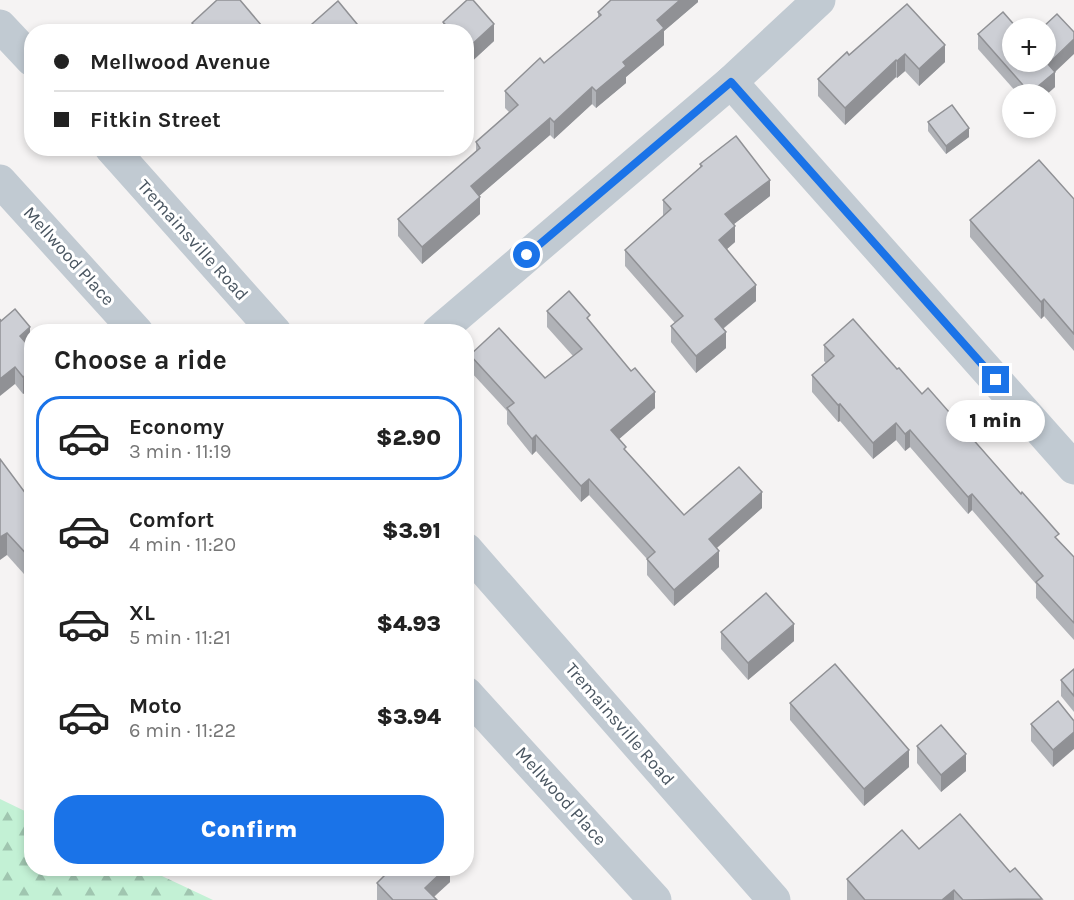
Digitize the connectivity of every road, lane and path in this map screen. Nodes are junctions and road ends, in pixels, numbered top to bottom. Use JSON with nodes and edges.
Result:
{"nodes":[{"id":1,"x":819,"y":0,"type":"edge"},
{"id":2,"x":0,"y":26,"type":"edge"},
{"id":3,"x":24,"y":52,"type":"edge"},
{"id":4,"x":731,"y":82,"type":"junction"},
{"id":5,"x":118,"y":156,"type":"edge"},
{"id":6,"x":0,"y":181,"type":"edge"},
{"id":7,"x":130,"y":324,"type":"edge"},
{"id":8,"x":268,"y":324,"type":"edge"},
{"id":9,"x":447,"y":324,"type":"edge"},
{"id":10,"x":1074,"y":468,"type":"edge"},
{"id":11,"x":474,"y":558,"type":"edge"},
{"id":12,"x":474,"y":702,"type":"edge"},
{"id":13,"x":655,"y":900,"type":"edge"},
{"id":14,"x":774,"y":900,"type":"edge"}],
"edges":[{"from":1,"to":4,"type":"street"},
{"from":2,"to":3,"type":"street"},
{"from":4,"to":9,"type":"street"},
{"from":4,"to":10,"type":"street"},
{"from":5,"to":8,"type":"street","name":"Tremainsville Road"},
{"from":6,"to":7,"type":"street","name":"Mellwood Place"},
{"from":11,"to":14,"type":"street","name":"Tremainsville Road"},
{"from":12,"to":13,"type":"street","name":"Mellwood Place"}]}
